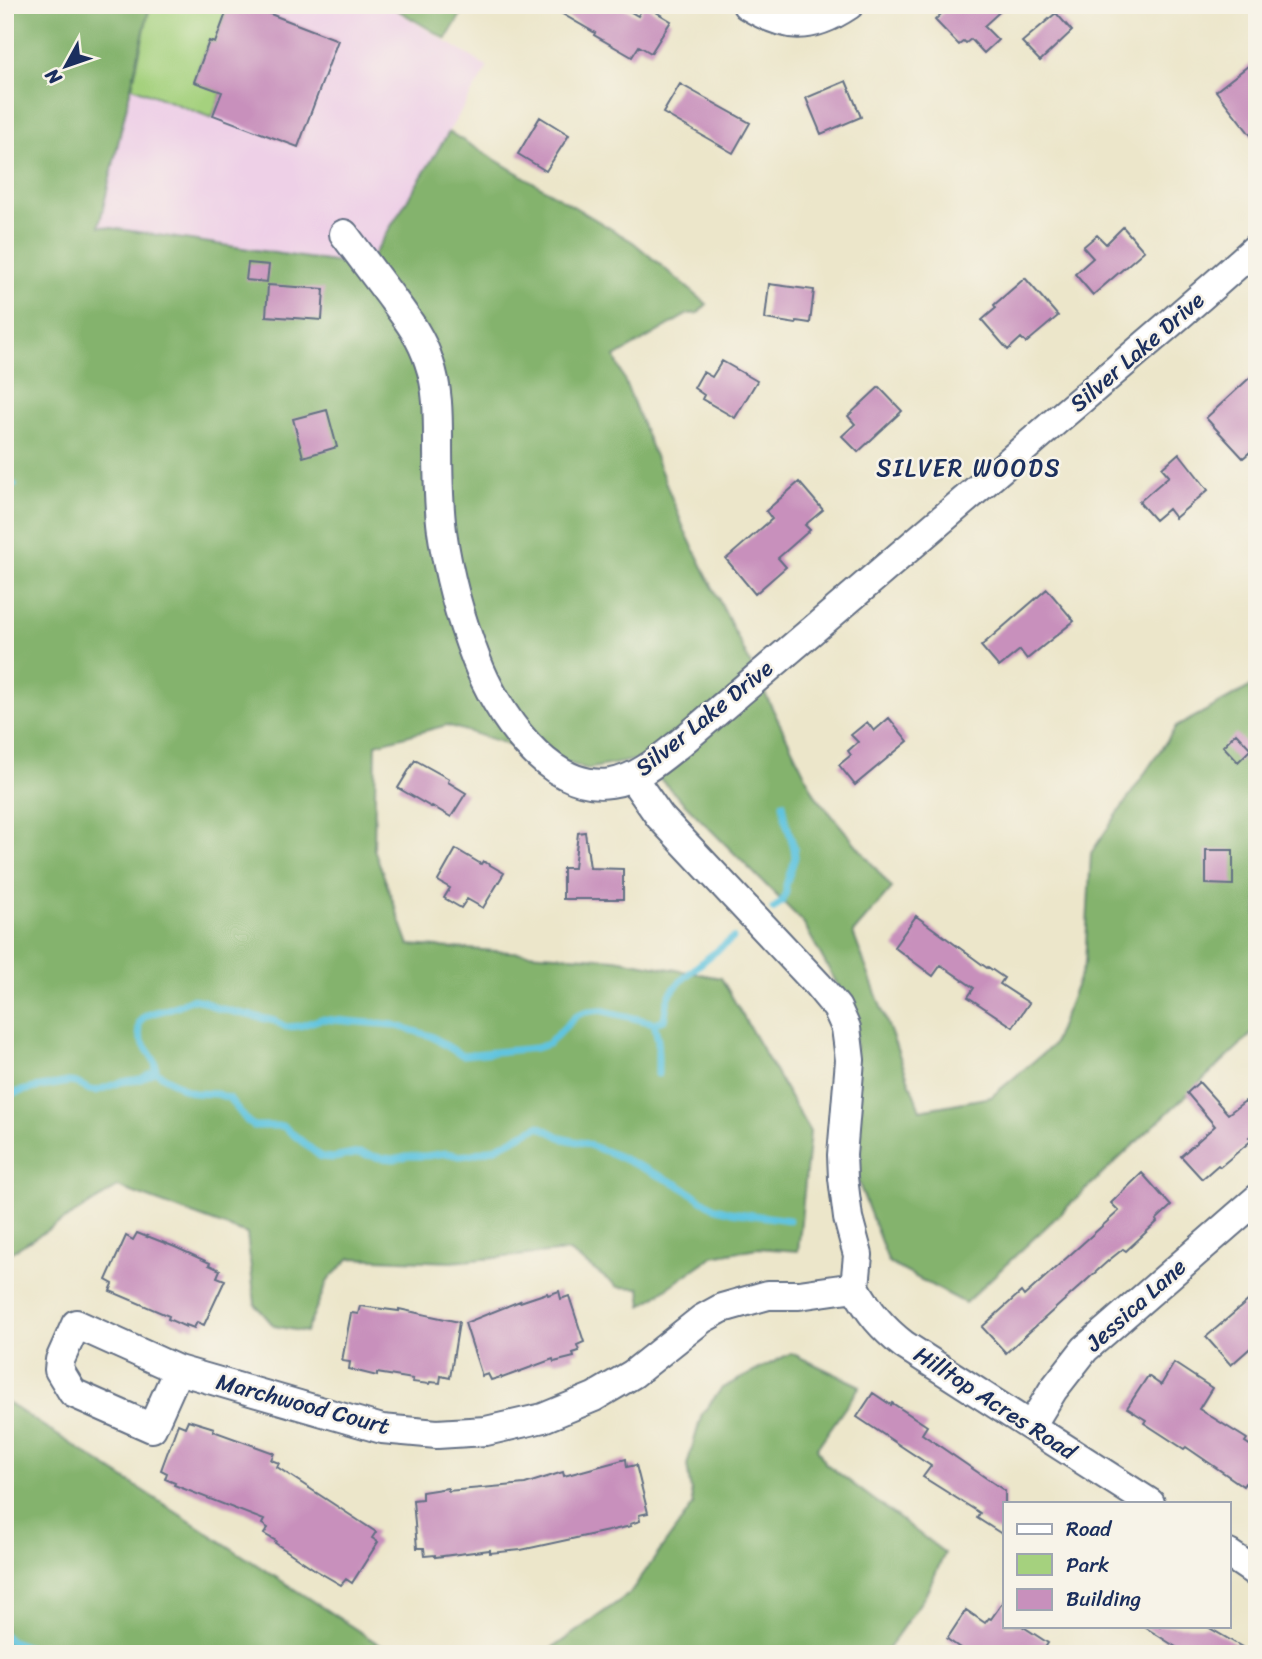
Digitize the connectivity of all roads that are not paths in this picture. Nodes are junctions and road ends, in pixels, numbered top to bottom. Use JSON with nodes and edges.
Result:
{"nodes":[{"id":1,"x":747,"y":5,"type":"edge"},
{"id":2,"x":849,"y":5,"type":"edge"},
{"id":3,"x":344,"y":234,"type":"dead end"},
{"id":4,"x":1257,"y":247,"type":"edge"},
{"id":5,"x":632,"y":777,"type":"junction"},
{"id":6,"x":1257,"y":1199,"type":"edge"},
{"id":7,"x":855,"y":1287,"type":"junction"},
{"id":8,"x":178,"y":1370,"type":"dead end"},
{"id":9,"x":1031,"y":1426,"type":"junction"},
{"id":10,"x":1148,"y":1502,"type":"edge"},
{"id":11,"x":1230,"y":1555,"type":"edge"},
{"id":12,"x":1257,"y":1573,"type":"edge"}],
"edges":[{"from":1,"to":2,"type":"street"},
{"from":3,"to":5,"type":"street","name":"Silver Lake Drive"},
{"from":4,"to":5,"type":"street","name":"Silver Lake Drive"},
{"from":5,"to":7,"type":"street"},
{"from":6,"to":9,"type":"street","name":"Jessica Lane"},
{"from":7,"to":8,"type":"street","name":"Marchwood Court"},
{"from":7,"to":9,"type":"street","name":"Hilltop Acres Road"},
{"from":9,"to":10,"type":"street","name":"Hilltop Acres Road"},
{"from":11,"to":12,"type":"street"}]}
